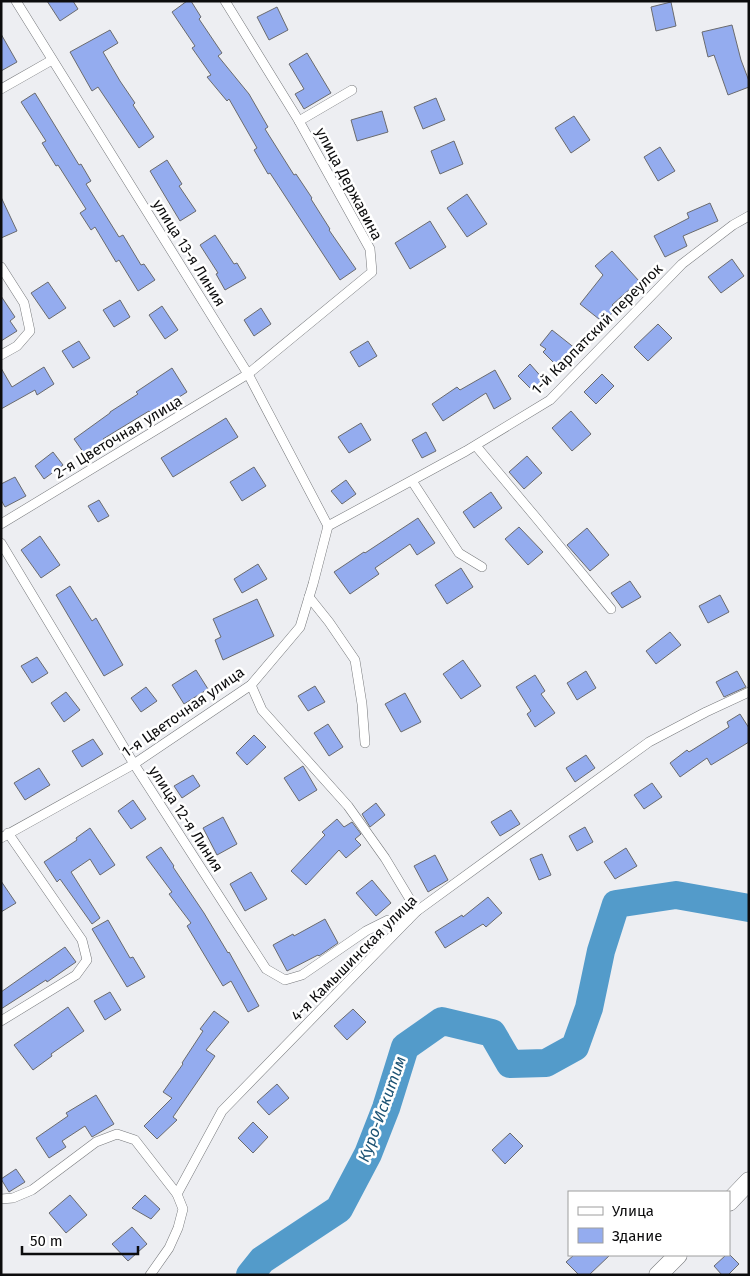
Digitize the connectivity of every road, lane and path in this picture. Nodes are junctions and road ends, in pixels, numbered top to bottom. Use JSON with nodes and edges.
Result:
{"nodes":[{"id":1,"x":16,"y":1,"type":"edge"},
{"id":2,"x":225,"y":1,"type":"edge"},
{"id":3,"x":52,"y":60,"type":"junction"},
{"id":4,"x":1,"y":89,"type":"edge"},
{"id":5,"x":352,"y":90,"type":"dead end"},
{"id":6,"x":300,"y":121,"type":"junction"},
{"id":7,"x":749,"y":216,"type":"edge"},
{"id":8,"x":1,"y":267,"type":"edge"},
{"id":9,"x":1,"y":355,"type":"edge"},
{"id":10,"x":248,"y":374,"type":"junction"},
{"id":11,"x":476,"y":446,"type":"junction"},
{"id":12,"x":412,"y":481,"type":"junction"},
{"id":13,"x":1,"y":524,"type":"edge"},
{"id":14,"x":328,"y":526,"type":"junction"},
{"id":15,"x":1,"y":543,"type":"edge"},
{"id":16,"x":482,"y":567,"type":"dead end"},
{"id":17,"x":309,"y":597,"type":"junction"},
{"id":18,"x":611,"y":609,"type":"dead end"},
{"id":19,"x":251,"y":686,"type":"junction"},
{"id":20,"x":749,"y":692,"type":"edge"},
{"id":21,"x":365,"y":743,"type":"dead end"},
{"id":22,"x":134,"y":764,"type":"junction"},
{"id":23,"x":5,"y":836,"type":"edge"},
{"id":24,"x":417,"y":911,"type":"junction"},
{"id":25,"x":408,"y":920,"type":"junction"},
{"id":26,"x":1,"y":1021,"type":"edge"},
{"id":27,"x":749,"y":1181,"type":"edge"},
{"id":28,"x":177,"y":1194,"type":"junction"},
{"id":29,"x":1,"y":1199,"type":"edge"},
{"id":30,"x":730,"y":1201,"type":"edge"},
{"id":31,"x":677,"y":1256,"type":"edge"},
{"id":32,"x":150,"y":1275,"type":"edge"},
{"id":33,"x":658,"y":1275,"type":"edge"}],
"edges":[{"from":1,"to":3,"type":"lane","name":"улица 13-я Линия"},
{"from":2,"to":6,"type":"lane","name":"улица Державина"},
{"from":3,"to":4,"type":"lane"},
{"from":3,"to":10,"type":"lane","name":"улица 13-я Линия"},
{"from":5,"to":6,"type":"lane"},
{"from":6,"to":10,"type":"lane","name":"улица Державина"},
{"from":7,"to":11,"type":"lane","name":"1-й Карпатский переулок"},
{"from":8,"to":9,"type":"lane"},
{"from":10,"to":13,"type":"lane","name":"2-я Цветочная улица"},
{"from":10,"to":14,"type":"lane","name":"улица 13-я Линия"},
{"from":11,"to":12,"type":"lane","name":"1-й Карпатский переулок"},
{"from":11,"to":18,"type":"lane"},
{"from":12,"to":14,"type":"lane","name":"1-й Карпатский переулок"},
{"from":12,"to":16,"type":"lane"},
{"from":14,"to":17,"type":"lane","name":"1-я Цветочная улица"},
{"from":15,"to":22,"type":"lane","name":"улица 12-я Линия"},
{"from":17,"to":19,"type":"lane","name":"1-я Цветочная улица"},
{"from":17,"to":21,"type":"lane"},
{"from":19,"to":22,"type":"lane","name":"1-я Цветочная улица"},
{"from":19,"to":24,"type":"lane"},
{"from":20,"to":24,"type":"lane","name":"4-я Камышинская улица"},
{"from":22,"to":23,"type":"lane","name":"1-я Цветочная улица"},
{"from":22,"to":25,"type":"lane","name":"улица 12-я Линия"},
{"from":23,"to":26,"type":"lane"},
{"from":24,"to":25,"type":"lane","name":"4-я Камышинская улица"},
{"from":25,"to":28,"type":"lane","name":"4-я Камышинская улица"},
{"from":27,"to":30,"type":"street"},
{"from":28,"to":29,"type":"lane"},
{"from":28,"to":32,"type":"lane"},
{"from":31,"to":33,"type":"street"}]}
